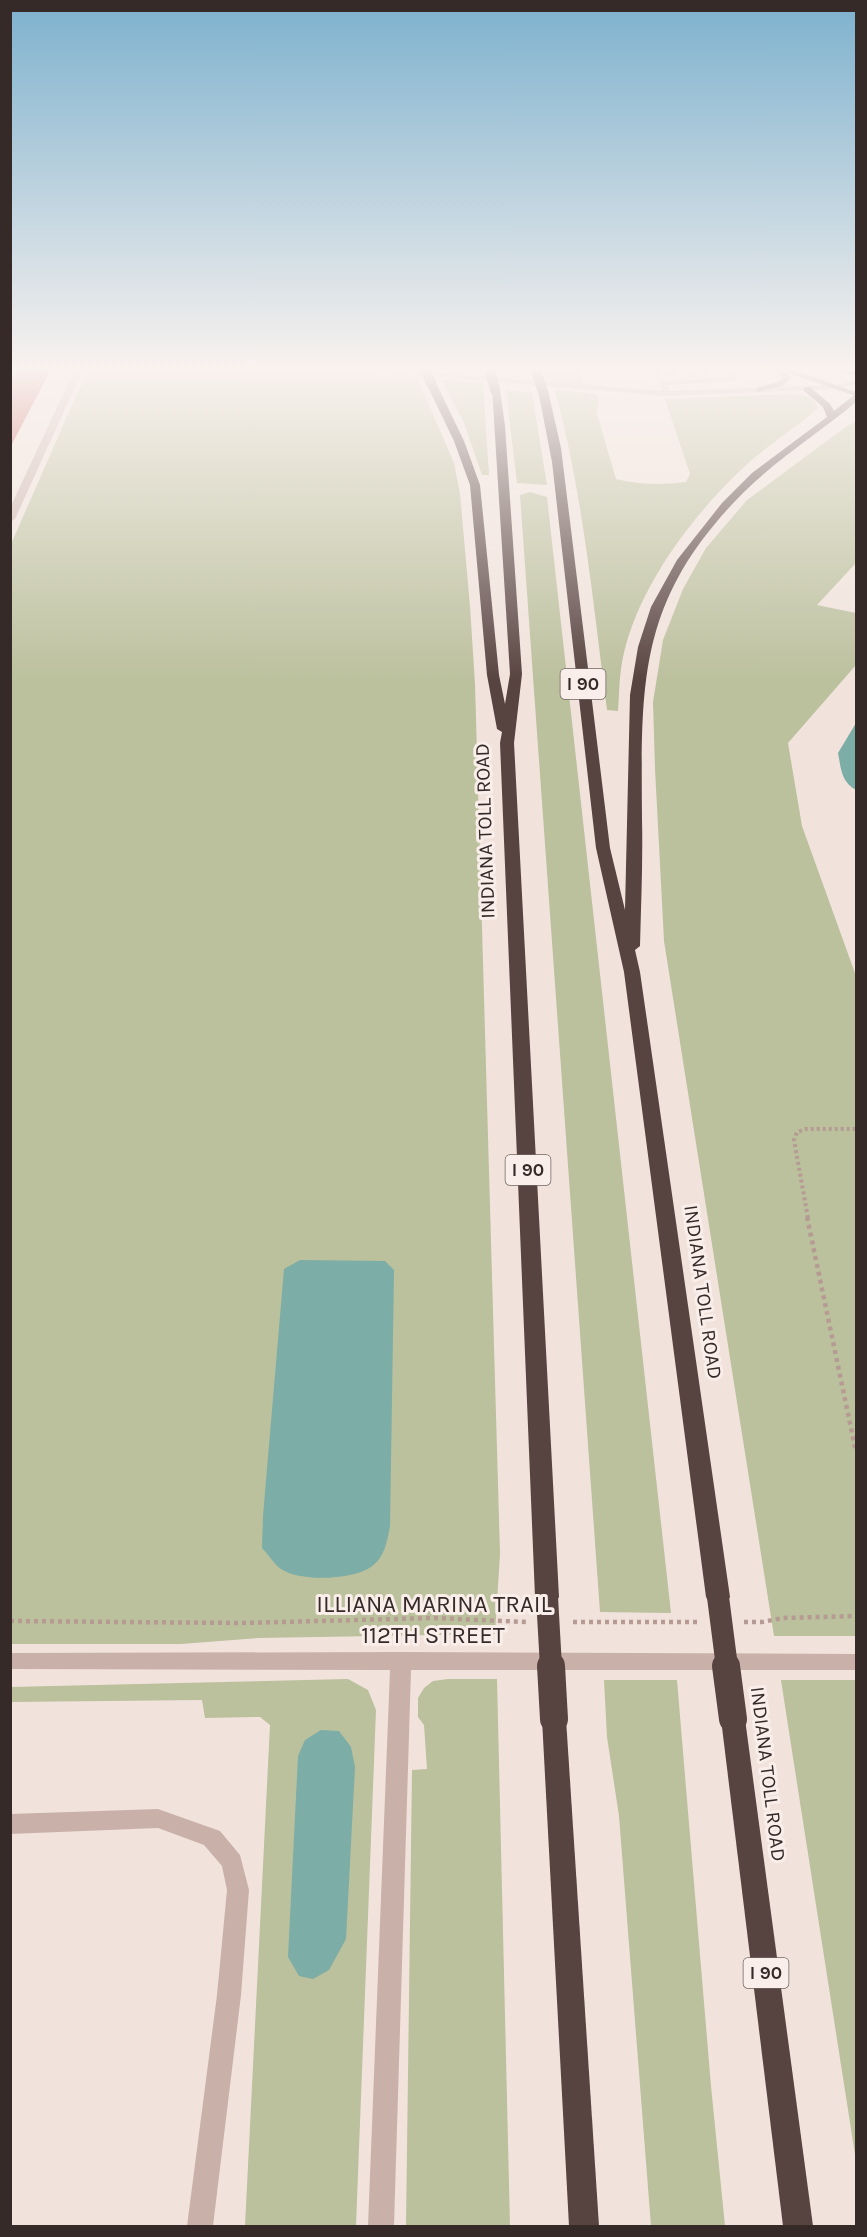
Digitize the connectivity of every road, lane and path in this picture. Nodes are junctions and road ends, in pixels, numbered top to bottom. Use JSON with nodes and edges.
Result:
{"nodes":[{"id":1,"x":28,"y":473,"type":"edge"},
{"id":2,"x":471,"y":473,"type":"edge"},
{"id":3,"x":503,"y":473,"type":"edge"},
{"id":4,"x":560,"y":473,"type":"edge"},
{"id":5,"x":760,"y":473,"type":"edge"},
{"id":6,"x":15,"y":501,"type":"edge"},
{"id":7,"x":10,"y":519,"type":"edge"},
{"id":8,"x":507,"y":742,"type":"junction"},
{"id":9,"x":632,"y":972,"type":"junction"},
{"id":10,"x":856,"y":1129,"type":"edge"},
{"id":11,"x":856,"y":1452,"type":"edge"},
{"id":12,"x":856,"y":1617,"type":"edge"},
{"id":13,"x":10,"y":1621,"type":"edge"},
{"id":14,"x":539,"y":1622,"type":"dead end"},
{"id":15,"x":562,"y":1622,"type":"dead end"},
{"id":16,"x":703,"y":1622,"type":"dead end"},
{"id":17,"x":738,"y":1622,"type":"dead end"},
{"id":18,"x":401,"y":1660,"type":"junction"},
{"id":19,"x":10,"y":1661,"type":"edge"},
{"id":20,"x":856,"y":1662,"type":"edge"},
{"id":21,"x":10,"y":1824,"type":"edge"},
{"id":22,"x":200,"y":2226,"type":"edge"},
{"id":23,"x":381,"y":2226,"type":"edge"},
{"id":24,"x":584,"y":2226,"type":"edge"},
{"id":25,"x":798,"y":2226,"type":"edge"}],
"edges":[{"from":1,"to":6,"type":"street"},
{"from":2,"to":8,"type":"highway","bridge":true},
{"from":3,"to":8,"type":"highway","name":"INDIANA TOLL ROAD","number":"I 90","bridge":true},
{"from":4,"to":9,"type":"highway","name":"INDIANA TOLL ROAD","number":"I 90","bridge":true},
{"from":5,"to":9,"type":"highway"},
{"from":6,"to":7,"type":"street"},
{"from":8,"to":24,"type":"highway","name":"INDIANA TOLL ROAD","number":"I 90","bridge":true},
{"from":9,"to":25,"type":"highway","name":"INDIANA TOLL ROAD","number":"I 90","bridge":true},
{"from":10,"to":11,"type":"path"},
{"from":12,"to":17,"type":"path"},
{"from":13,"to":14,"type":"path","name":"ILLIANA MARINA TRAIL"},
{"from":15,"to":16,"type":"path","name":"ILLIANA MARINA TRAIL"},
{"from":18,"to":19,"type":"street","name":"112TH STREET"},
{"from":18,"to":20,"type":"street","name":"112TH STREET"},
{"from":18,"to":23,"type":"street"},
{"from":21,"to":22,"type":"street"}]}
